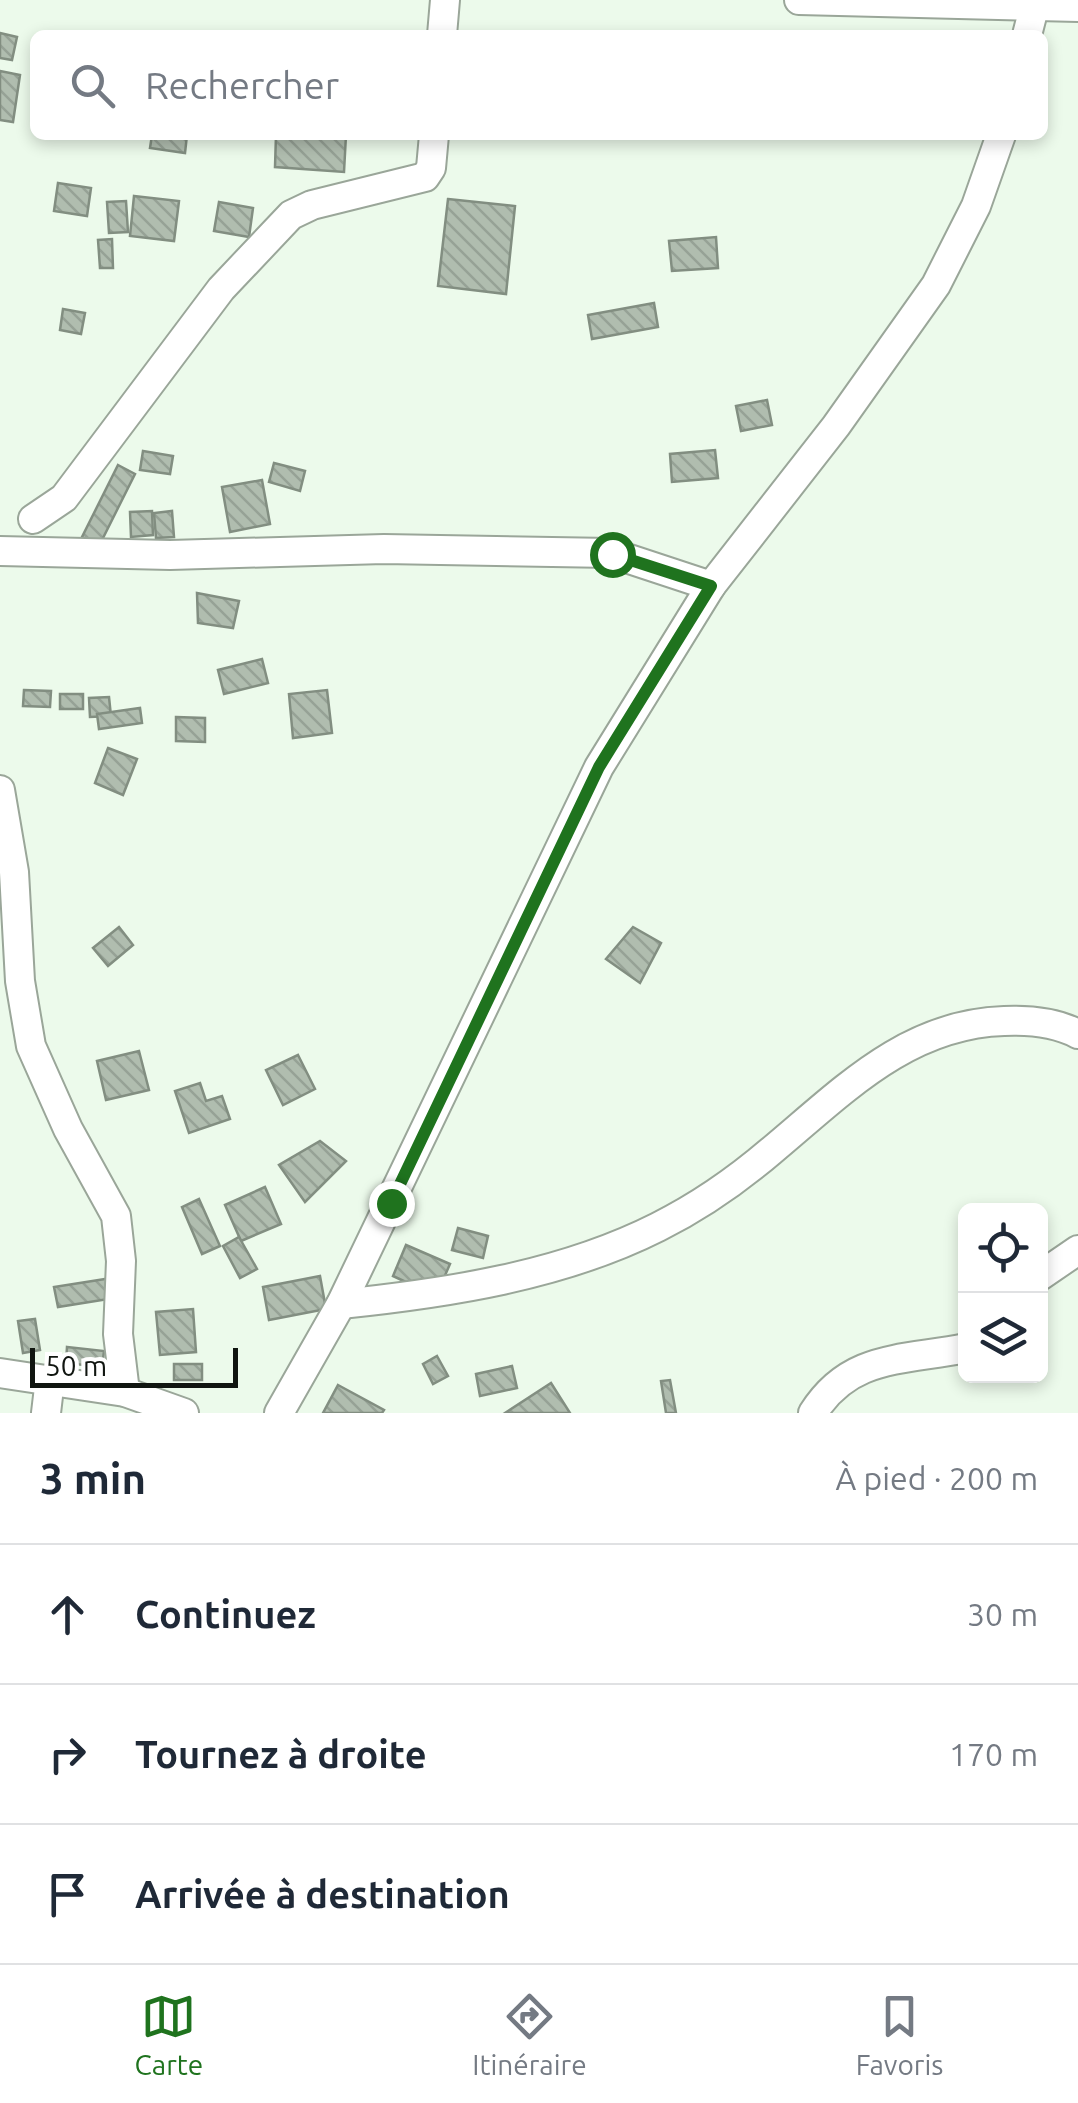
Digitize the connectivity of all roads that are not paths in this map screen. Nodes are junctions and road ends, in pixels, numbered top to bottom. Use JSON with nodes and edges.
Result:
{"nodes":[{"id":1,"x":445,"y":0,"type":"edge"},
{"id":2,"x":799,"y":0,"type":"edge"},
{"id":3,"x":1035,"y":1,"type":"edge"},
{"id":4,"x":1078,"y":7,"type":"edge"},
{"id":5,"x":442,"y":30,"type":"edge"},
{"id":6,"x":1029,"y":30,"type":"edge"},
{"id":7,"x":434,"y":140,"type":"edge"},
{"id":8,"x":999,"y":140,"type":"edge"},
{"id":9,"x":34,"y":519,"type":"dead end"},
{"id":10,"x":0,"y":551,"type":"edge"},
{"id":11,"x":711,"y":586,"type":"junction"},
{"id":12,"x":0,"y":790,"type":"edge"},
{"id":13,"x":1078,"y":1034,"type":"edge"},
{"id":14,"x":1078,"y":1250,"type":"edge"},
{"id":15,"x":1048,"y":1271,"type":"edge"},
{"id":16,"x":342,"y":1304,"type":"junction"},
{"id":17,"x":958,"y":1349,"type":"edge"},
{"id":18,"x":0,"y":1374,"type":"edge"},
{"id":19,"x":50,"y":1379,"type":"junction"},
{"id":20,"x":125,"y":1392,"type":"junction"},
{"id":21,"x":46,"y":1413,"type":"edge"},
{"id":22,"x":184,"y":1413,"type":"edge"},
{"id":23,"x":279,"y":1413,"type":"edge"},
{"id":24,"x":813,"y":1413,"type":"edge"}],
"edges":[{"from":1,"to":5,"type":"street"},
{"from":2,"to":3,"type":"street"},
{"from":3,"to":4,"type":"street"},
{"from":3,"to":6,"type":"street"},
{"from":7,"to":9,"type":"street"},
{"from":8,"to":11,"type":"street"},
{"from":10,"to":11,"type":"street"},
{"from":11,"to":16,"type":"street"},
{"from":12,"to":20,"type":"street"},
{"from":13,"to":16,"type":"street"},
{"from":14,"to":15,"type":"street"},
{"from":16,"to":23,"type":"street"},
{"from":17,"to":24,"type":"street"},
{"from":18,"to":19,"type":"street"},
{"from":19,"to":20,"type":"street"},
{"from":19,"to":21,"type":"street"},
{"from":20,"to":22,"type":"street"}]}
